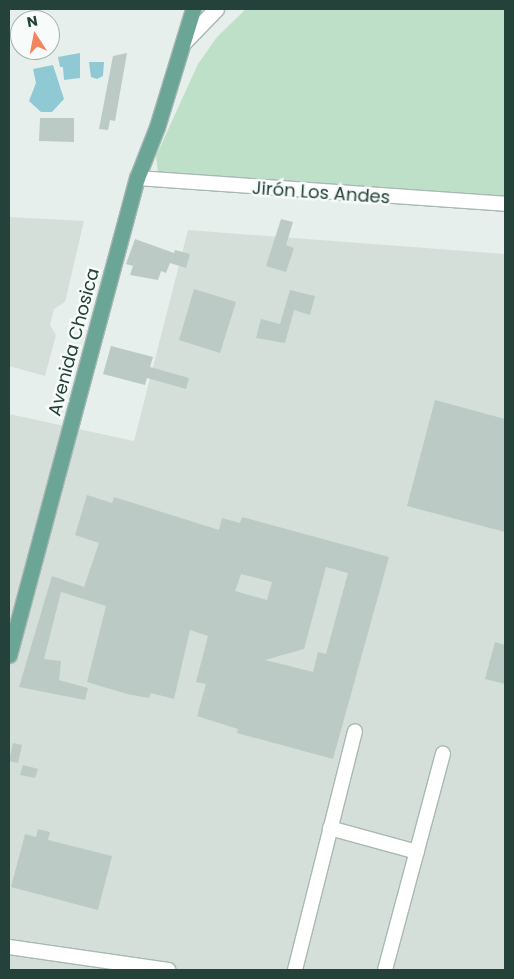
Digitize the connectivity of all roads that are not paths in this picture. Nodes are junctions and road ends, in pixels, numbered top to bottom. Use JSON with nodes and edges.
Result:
{"nodes":[{"id":1,"x":193,"y":9,"type":"edge"},
{"id":2,"x":216,"y":9,"type":"edge"},
{"id":3,"x":184,"y":42,"type":"junction"},
{"id":4,"x":137,"y":178,"type":"junction"},
{"id":5,"x":505,"y":204,"type":"edge"},
{"id":6,"x":9,"y":655,"type":"edge"},
{"id":7,"x":355,"y":731,"type":"dead end"},
{"id":8,"x":444,"y":754,"type":"dead end"},
{"id":9,"x":330,"y":828,"type":"junction"},
{"id":10,"x":417,"y":852,"type":"junction"},
{"id":11,"x":9,"y":947,"type":"edge"},
{"id":12,"x":168,"y":970,"type":"edge"},
{"id":13,"x":295,"y":970,"type":"edge"},
{"id":14,"x":385,"y":970,"type":"edge"}],
"edges":[{"from":1,"to":3,"type":"main road","name":"Avenida Chosica"},
{"from":2,"to":3,"type":"street","name":"Avenida Chosica"},
{"from":3,"to":4,"type":"main road","name":"Avenida Chosica"},
{"from":4,"to":5,"type":"street","name":"Jirón Los Andes"},
{"from":4,"to":6,"type":"main road","name":"Avenida Chosica"},
{"from":7,"to":9,"type":"street"},
{"from":8,"to":10,"type":"street"},
{"from":9,"to":10,"type":"street"},
{"from":9,"to":13,"type":"street"},
{"from":10,"to":14,"type":"street"},
{"from":11,"to":12,"type":"street"}]}
